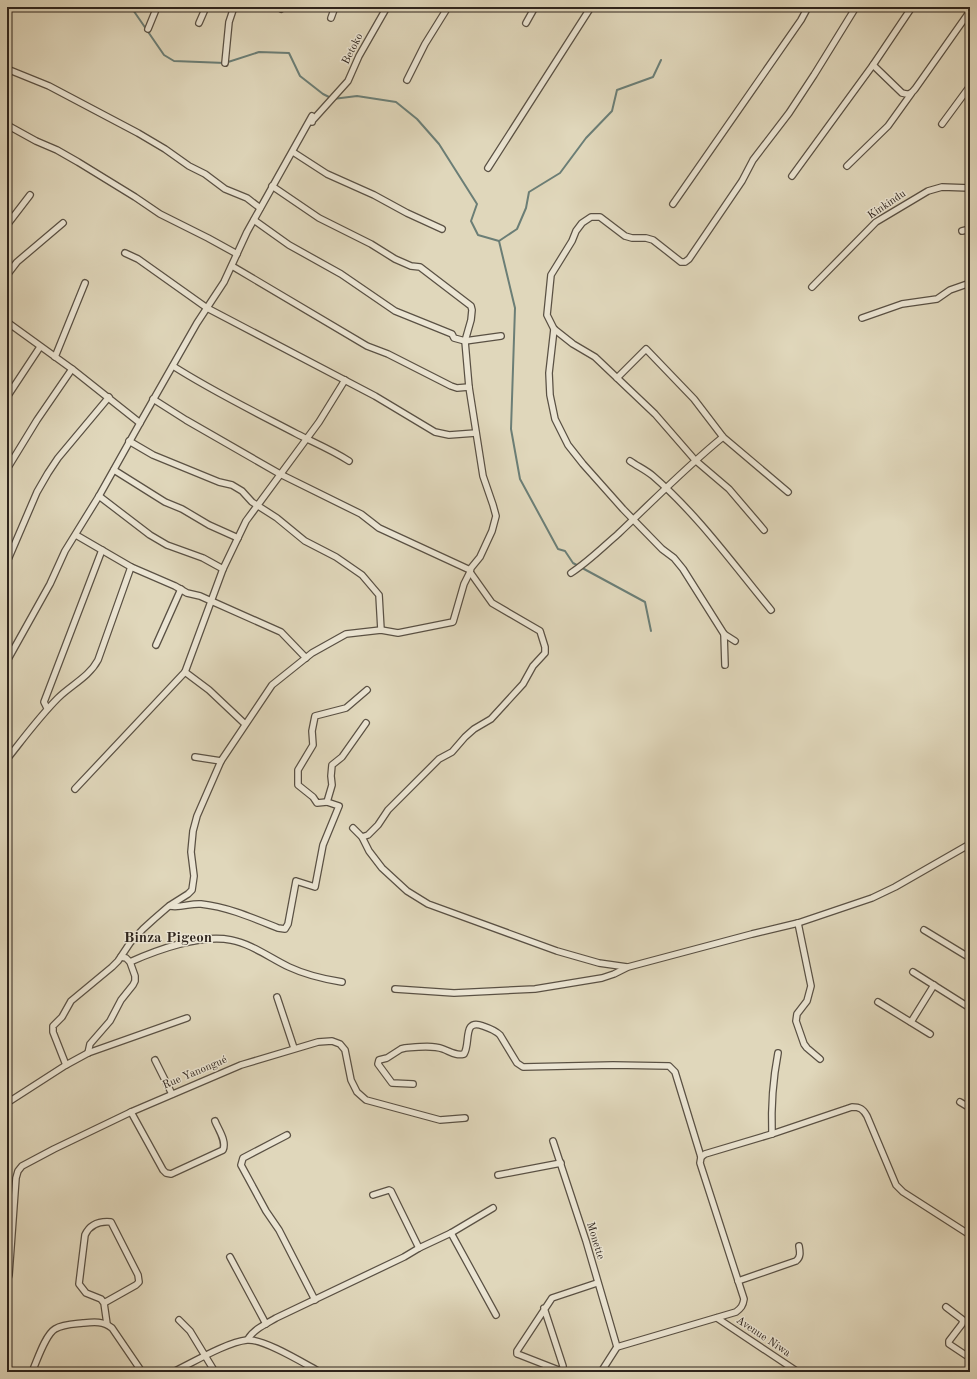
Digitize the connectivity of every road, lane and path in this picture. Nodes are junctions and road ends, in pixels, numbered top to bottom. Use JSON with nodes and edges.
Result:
{"nodes":[{"id":1,"x":157,"y":7,"type":"edge"},
{"id":2,"x":206,"y":7,"type":"edge"},
{"id":3,"x":234,"y":7,"type":"edge"},
{"id":4,"x":335,"y":7,"type":"edge"},
{"id":5,"x":387,"y":7,"type":"edge"},
{"id":6,"x":448,"y":7,"type":"edge"},
{"id":7,"x":535,"y":7,"type":"edge"},
{"id":8,"x":591,"y":7,"type":"edge"},
{"id":9,"x":808,"y":7,"type":"edge"},
{"id":10,"x":856,"y":7,"type":"edge"},
{"id":11,"x":912,"y":7,"type":"edge"},
{"id":12,"x":970,"y":11,"type":"edge"},
{"id":13,"x":331,"y":18,"type":"dead end"},
{"id":14,"x":199,"y":23,"type":"dead end"},
{"id":15,"x":526,"y":23,"type":"dead end"},
{"id":16,"x":148,"y":29,"type":"dead end"},
{"id":17,"x":226,"y":62,"type":"dead end"},
{"id":18,"x":873,"y":65,"type":"junction"},
{"id":19,"x":7,"y":69,"type":"edge"},
{"id":20,"x":407,"y":80,"type":"dead end"},
{"id":21,"x":970,"y":86,"type":"edge"},
{"id":22,"x":911,"y":94,"type":"junction"},
{"id":23,"x":942,"y":124,"type":"dead end"},
{"id":24,"x":7,"y":125,"type":"edge"},
{"id":25,"x":292,"y":152,"type":"junction"},
{"id":26,"x":847,"y":166,"type":"dead end"},
{"id":27,"x":488,"y":168,"type":"dead end"},
{"id":28,"x":792,"y":176,"type":"dead end"},
{"id":29,"x":272,"y":186,"type":"junction"},
{"id":30,"x":970,"y":188,"type":"edge"},
{"id":31,"x":30,"y":195,"type":"dead end"},
{"id":32,"x":673,"y":204,"type":"dead end"},
{"id":33,"x":260,"y":208,"type":"junction"},
{"id":34,"x":254,"y":220,"type":"junction"},
{"id":35,"x":63,"y":223,"type":"dead end"},
{"id":36,"x":7,"y":225,"type":"edge"},
{"id":37,"x":442,"y":229,"type":"dead end"},
{"id":38,"x":970,"y":229,"type":"edge"},
{"id":39,"x":962,"y":231,"type":"dead end"},
{"id":40,"x":125,"y":253,"type":"dead end"},
{"id":41,"x":237,"y":254,"type":"junction"},
{"id":42,"x":232,"y":266,"type":"junction"},
{"id":43,"x":7,"y":275,"type":"edge"},
{"id":44,"x":85,"y":283,"type":"dead end"},
{"id":45,"x":970,"y":283,"type":"edge"},
{"id":46,"x":812,"y":287,"type":"dead end"},
{"id":47,"x":207,"y":308,"type":"junction"},
{"id":48,"x":862,"y":318,"type":"dead end"},
{"id":49,"x":7,"y":322,"type":"edge"},
{"id":50,"x":554,"y":329,"type":"junction"},
{"id":51,"x":501,"y":336,"type":"dead end"},
{"id":52,"x":465,"y":341,"type":"junction"},
{"id":53,"x":40,"y":347,"type":"junction"},
{"id":54,"x":55,"y":357,"type":"junction"},
{"id":55,"x":173,"y":366,"type":"junction"},
{"id":56,"x":72,"y":369,"type":"junction"},
{"id":57,"x":617,"y":378,"type":"junction"},
{"id":58,"x":345,"y":380,"type":"junction"},
{"id":59,"x":469,"y":387,"type":"junction"},
{"id":60,"x":7,"y":397,"type":"edge"},
{"id":61,"x":109,"y":397,"type":"junction"},
{"id":62,"x":153,"y":399,"type":"junction"},
{"id":63,"x":140,"y":422,"type":"junction"},
{"id":64,"x":476,"y":433,"type":"junction"},
{"id":65,"x":723,"y":437,"type":"junction"},
{"id":66,"x":307,"y":438,"type":"junction"},
{"id":67,"x":129,"y":441,"type":"junction"},
{"id":68,"x":695,"y":460,"type":"junction"},
{"id":69,"x":349,"y":461,"type":"dead end"},
{"id":70,"x":630,"y":461,"type":"dead end"},
{"id":71,"x":7,"y":469,"type":"edge"},
{"id":72,"x":114,"y":470,"type":"junction"},
{"id":73,"x":280,"y":474,"type":"junction"},
{"id":74,"x":665,"y":489,"type":"junction"},
{"id":75,"x":788,"y":492,"type":"dead end"},
{"id":76,"x":99,"y":496,"type":"junction"},
{"id":77,"x":257,"y":506,"type":"junction"},
{"id":78,"x":633,"y":519,"type":"junction"},
{"id":79,"x":764,"y":530,"type":"dead end"},
{"id":80,"x":76,"y":535,"type":"junction"},
{"id":81,"x":238,"y":538,"type":"junction"},
{"id":82,"x":102,"y":550,"type":"junction"},
{"id":83,"x":7,"y":562,"type":"edge"},
{"id":84,"x":131,"y":567,"type":"junction"},
{"id":85,"x":223,"y":569,"type":"junction"},
{"id":86,"x":470,"y":571,"type":"junction"},
{"id":87,"x":572,"y":573,"type":"dead end"},
{"id":88,"x":181,"y":589,"type":"junction"},
{"id":89,"x":210,"y":601,"type":"junction"},
{"id":90,"x":771,"y":610,"type":"dead end"},
{"id":91,"x":381,"y":630,"type":"junction"},
{"id":92,"x":724,"y":634,"type":"junction"},
{"id":93,"x":735,"y":642,"type":"dead end"},
{"id":94,"x":156,"y":645,"type":"dead end"},
{"id":95,"x":306,"y":658,"type":"junction"},
{"id":96,"x":7,"y":661,"type":"edge"},
{"id":97,"x":725,"y":665,"type":"dead end"},
{"id":98,"x":185,"y":672,"type":"junction"},
{"id":99,"x":368,"y":690,"type":"dead end"},
{"id":100,"x":47,"y":708,"type":"junction"},
{"id":101,"x":366,"y":723,"type":"dead end"},
{"id":102,"x":245,"y":724,"type":"junction"},
{"id":103,"x":195,"y":757,"type":"dead end"},
{"id":104,"x":7,"y":760,"type":"edge"},
{"id":105,"x":221,"y":761,"type":"junction"},
{"id":106,"x":75,"y":789,"type":"dead end"},
{"id":107,"x":327,"y":802,"type":"junction"},
{"id":108,"x":353,"y":828,"type":"dead end"},
{"id":109,"x":362,"y":837,"type":"junction"},
{"id":110,"x":970,"y":844,"type":"edge"},
{"id":111,"x":169,"y":906,"type":"junction"},
{"id":112,"x":798,"y":923,"type":"junction"},
{"id":113,"x":924,"y":930,"type":"dead end"},
{"id":114,"x":121,"y":957,"type":"junction"},
{"id":115,"x":970,"y":958,"type":"edge"},
{"id":116,"x":130,"y":962,"type":"junction"},
{"id":117,"x":628,"y":967,"type":"junction"},
{"id":118,"x":913,"y":972,"type":"dead end"},
{"id":119,"x":342,"y":982,"type":"dead end"},
{"id":120,"x":934,"y":985,"type":"junction"},
{"id":121,"x":395,"y":989,"type":"dead end"},
{"id":122,"x":277,"y":997,"type":"dead end"},
{"id":123,"x":878,"y":1002,"type":"dead end"},
{"id":124,"x":970,"y":1008,"type":"edge"},
{"id":125,"x":187,"y":1018,"type":"dead end"},
{"id":126,"x":911,"y":1022,"type":"junction"},
{"id":127,"x":930,"y":1034,"type":"dead end"},
{"id":128,"x":294,"y":1048,"type":"junction"},
{"id":129,"x":88,"y":1053,"type":"junction"},
{"id":130,"x":778,"y":1053,"type":"dead end"},
{"id":131,"x":820,"y":1059,"type":"dead end"},
{"id":132,"x":155,"y":1060,"type":"dead end"},
{"id":133,"x":66,"y":1065,"type":"junction"},
{"id":134,"x":413,"y":1084,"type":"dead end"},
{"id":135,"x":172,"y":1094,"type":"junction"},
{"id":136,"x":960,"y":1102,"type":"dead end"},
{"id":137,"x":7,"y":1103,"type":"edge"},
{"id":138,"x":970,"y":1108,"type":"edge"},
{"id":139,"x":131,"y":1112,"type":"junction"},
{"id":140,"x":465,"y":1118,"type":"dead end"},
{"id":141,"x":214,"y":1121,"type":"dead end"},
{"id":142,"x":772,"y":1134,"type":"junction"},
{"id":143,"x":287,"y":1135,"type":"dead end"},
{"id":144,"x":553,"y":1141,"type":"dead end"},
{"id":145,"x":700,"y":1157,"type":"junction"},
{"id":146,"x":561,"y":1163,"type":"junction"},
{"id":147,"x":498,"y":1175,"type":"dead end"},
{"id":148,"x":373,"y":1195,"type":"dead end"},
{"id":149,"x":493,"y":1208,"type":"dead end"},
{"id":150,"x":451,"y":1232,"type":"junction"},
{"id":151,"x":970,"y":1235,"type":"edge"},
{"id":152,"x":9,"y":1237,"type":"edge"},
{"id":153,"x":799,"y":1246,"type":"dead end"},
{"id":154,"x":419,"y":1248,"type":"junction"},
{"id":155,"x":230,"y":1257,"type":"dead end"},
{"id":156,"x":7,"y":1282,"type":"edge"},
{"id":157,"x":738,"y":1282,"type":"junction"},
{"id":158,"x":597,"y":1283,"type":"junction"},
{"id":159,"x":315,"y":1300,"type":"junction"},
{"id":160,"x":104,"y":1303,"type":"junction"},
{"id":161,"x":946,"y":1307,"type":"dead end"},
{"id":162,"x":544,"y":1308,"type":"junction"},
{"id":163,"x":496,"y":1315,"type":"dead end"},
{"id":164,"x":718,"y":1318,"type":"junction"},
{"id":165,"x":179,"y":1320,"type":"dead end"},
{"id":166,"x":107,"y":1324,"type":"junction"},
{"id":167,"x":266,"y":1324,"type":"junction"},
{"id":168,"x":248,"y":1339,"type":"junction"},
{"id":169,"x":617,"y":1347,"type":"junction"},
{"id":170,"x":206,"y":1356,"type":"junction"},
{"id":171,"x":970,"y":1358,"type":"edge"},
{"id":172,"x":32,"y":1372,"type":"edge"},
{"id":173,"x":142,"y":1372,"type":"edge"},
{"id":174,"x":173,"y":1372,"type":"edge"},
{"id":175,"x":215,"y":1372,"type":"edge"},
{"id":176,"x":320,"y":1372,"type":"edge"},
{"id":177,"x":601,"y":1372,"type":"edge"},
{"id":178,"x":798,"y":1372,"type":"edge"}],
"edges":[{"from":1,"to":16,"type":"street"},
{"from":2,"to":14,"type":"street"},
{"from":3,"to":17,"type":"street"},
{"from":4,"to":13,"type":"street"},
{"from":5,"to":25,"type":"street","name":"Betoko"},
{"from":6,"to":20,"type":"street"},
{"from":7,"to":15,"type":"street"},
{"from":8,"to":27,"type":"street"},
{"from":9,"to":32,"type":"street"},
{"from":10,"to":50,"type":"street"},
{"from":11,"to":18,"type":"street"},
{"from":12,"to":22,"type":"street"},
{"from":18,"to":22,"type":"street"},
{"from":18,"to":28,"type":"street"},
{"from":19,"to":33,"type":"street"},
{"from":21,"to":23,"type":"street"},
{"from":22,"to":26,"type":"street"},
{"from":24,"to":41,"type":"street"},
{"from":25,"to":29,"type":"street"},
{"from":25,"to":37,"type":"street"},
{"from":29,"to":33,"type":"street"},
{"from":29,"to":52,"type":"street"},
{"from":30,"to":46,"type":"street","name":"Kinkindu"},
{"from":31,"to":36,"type":"street"},
{"from":33,"to":34,"type":"street"},
{"from":34,"to":41,"type":"street"},
{"from":34,"to":52,"type":"street"},
{"from":35,"to":43,"type":"street"},
{"from":38,"to":39,"type":"street"},
{"from":40,"to":47,"type":"street"},
{"from":41,"to":42,"type":"street"},
{"from":42,"to":47,"type":"street"},
{"from":42,"to":59,"type":"street"},
{"from":44,"to":54,"type":"street"},
{"from":45,"to":48,"type":"street"},
{"from":47,"to":55,"type":"street"},
{"from":47,"to":58,"type":"street"},
{"from":49,"to":53,"type":"street"},
{"from":50,"to":57,"type":"street"},
{"from":50,"to":78,"type":"street"},
{"from":51,"to":52,"type":"street"},
{"from":52,"to":59,"type":"street"},
{"from":53,"to":54,"type":"street"},
{"from":53,"to":60,"type":"street"},
{"from":54,"to":56,"type":"street"},
{"from":55,"to":62,"type":"street"},
{"from":55,"to":66,"type":"street"},
{"from":56,"to":61,"type":"street"},
{"from":56,"to":71,"type":"street"},
{"from":57,"to":65,"type":"street"},
{"from":57,"to":68,"type":"street"},
{"from":58,"to":64,"type":"street"},
{"from":58,"to":66,"type":"street"},
{"from":59,"to":64,"type":"street"},
{"from":61,"to":63,"type":"street"},
{"from":61,"to":83,"type":"street"},
{"from":62,"to":63,"type":"street"},
{"from":62,"to":73,"type":"street"},
{"from":63,"to":67,"type":"street"},
{"from":64,"to":86,"type":"street"},
{"from":65,"to":68,"type":"street"},
{"from":65,"to":75,"type":"street"},
{"from":66,"to":69,"type":"street"},
{"from":66,"to":73,"type":"street"},
{"from":67,"to":72,"type":"street"},
{"from":67,"to":77,"type":"street"},
{"from":68,"to":74,"type":"street"},
{"from":68,"to":79,"type":"street"},
{"from":70,"to":74,"type":"street"},
{"from":72,"to":76,"type":"street"},
{"from":72,"to":81,"type":"street"},
{"from":73,"to":77,"type":"street"},
{"from":73,"to":86,"type":"street"},
{"from":74,"to":78,"type":"street"},
{"from":74,"to":90,"type":"street"},
{"from":76,"to":80,"type":"street"},
{"from":76,"to":85,"type":"street"},
{"from":77,"to":81,"type":"street"},
{"from":77,"to":91,"type":"street"},
{"from":78,"to":87,"type":"street"},
{"from":78,"to":92,"type":"street"},
{"from":80,"to":82,"type":"street"},
{"from":80,"to":96,"type":"street"},
{"from":81,"to":85,"type":"street"},
{"from":82,"to":84,"type":"street"},
{"from":82,"to":100,"type":"street"},
{"from":84,"to":88,"type":"street"},
{"from":84,"to":100,"type":"street"},
{"from":85,"to":89,"type":"street"},
{"from":86,"to":91,"type":"street"},
{"from":86,"to":109,"type":"street"},
{"from":88,"to":89,"type":"street"},
{"from":88,"to":94,"type":"street"},
{"from":89,"to":95,"type":"street"},
{"from":89,"to":98,"type":"street"},
{"from":91,"to":95,"type":"street"},
{"from":92,"to":93,"type":"street"},
{"from":92,"to":97,"type":"street"},
{"from":95,"to":102,"type":"street"},
{"from":98,"to":102,"type":"street"},
{"from":98,"to":106,"type":"street"},
{"from":99,"to":107,"type":"street"},
{"from":100,"to":104,"type":"street"},
{"from":101,"to":107,"type":"street"},
{"from":102,"to":105,"type":"street"},
{"from":103,"to":105,"type":"street"},
{"from":105,"to":111,"type":"street"},
{"from":107,"to":111,"type":"street"},
{"from":108,"to":109,"type":"street"},
{"from":109,"to":117,"type":"street"},
{"from":110,"to":112,"type":"street"},
{"from":111,"to":114,"type":"street"},
{"from":112,"to":117,"type":"street"},
{"from":112,"to":131,"type":"street"},
{"from":113,"to":115,"type":"street"},
{"from":114,"to":116,"type":"street"},
{"from":114,"to":133,"type":"street"},
{"from":116,"to":119,"type":"street"},
{"from":116,"to":129,"type":"street"},
{"from":117,"to":121,"type":"street"},
{"from":118,"to":120,"type":"street"},
{"from":120,"to":124,"type":"street"},
{"from":120,"to":126,"type":"street"},
{"from":122,"to":128,"type":"street"},
{"from":123,"to":126,"type":"street"},
{"from":125,"to":129,"type":"street"},
{"from":126,"to":127,"type":"street"},
{"from":128,"to":135,"type":"street","name":"Rue Yanongué"},
{"from":128,"to":140,"type":"street","name":"Rue Yanongué"},
{"from":129,"to":133,"type":"street"},
{"from":130,"to":142,"type":"street"},
{"from":132,"to":135,"type":"street"},
{"from":133,"to":137,"type":"street"},
{"from":134,"to":145,"type":"street"},
{"from":135,"to":139,"type":"street","name":"Rue Yanongué"},
{"from":136,"to":138,"type":"street"},
{"from":139,"to":141,"type":"street"},
{"from":139,"to":152,"type":"street","name":"Rue Yanongué"},
{"from":142,"to":145,"type":"street"},
{"from":142,"to":151,"type":"street"},
{"from":143,"to":159,"type":"street"},
{"from":144,"to":146,"type":"street","name":"Monette"},
{"from":145,"to":157,"type":"street"},
{"from":146,"to":147,"type":"street"},
{"from":146,"to":158,"type":"street","name":"Monette"},
{"from":148,"to":154,"type":"street"},
{"from":149,"to":150,"type":"street"},
{"from":150,"to":154,"type":"street"},
{"from":150,"to":163,"type":"street"},
{"from":152,"to":156,"type":"street","name":"Rue Yanongué"},
{"from":153,"to":157,"type":"street"},
{"from":154,"to":159,"type":"street"},
{"from":155,"to":167,"type":"street"},
{"from":157,"to":164,"type":"street"},
{"from":158,"to":162,"type":"street"},
{"from":158,"to":169,"type":"street","name":"Monette"},
{"from":159,"to":167,"type":"street"},
{"from":160,"to":160,"type":"street"},
{"from":160,"to":166,"type":"street"},
{"from":161,"to":171,"type":"street"},
{"from":162,"to":162,"type":"street"},
{"from":164,"to":169,"type":"street"},
{"from":164,"to":178,"type":"street","name":"Avenue Niwa"},
{"from":165,"to":170,"type":"street"},
{"from":166,"to":172,"type":"street"},
{"from":166,"to":173,"type":"street"},
{"from":167,"to":168,"type":"street"},
{"from":168,"to":170,"type":"street"},
{"from":168,"to":176,"type":"street"},
{"from":169,"to":177,"type":"street"},
{"from":170,"to":174,"type":"street"},
{"from":170,"to":175,"type":"street"}]}
